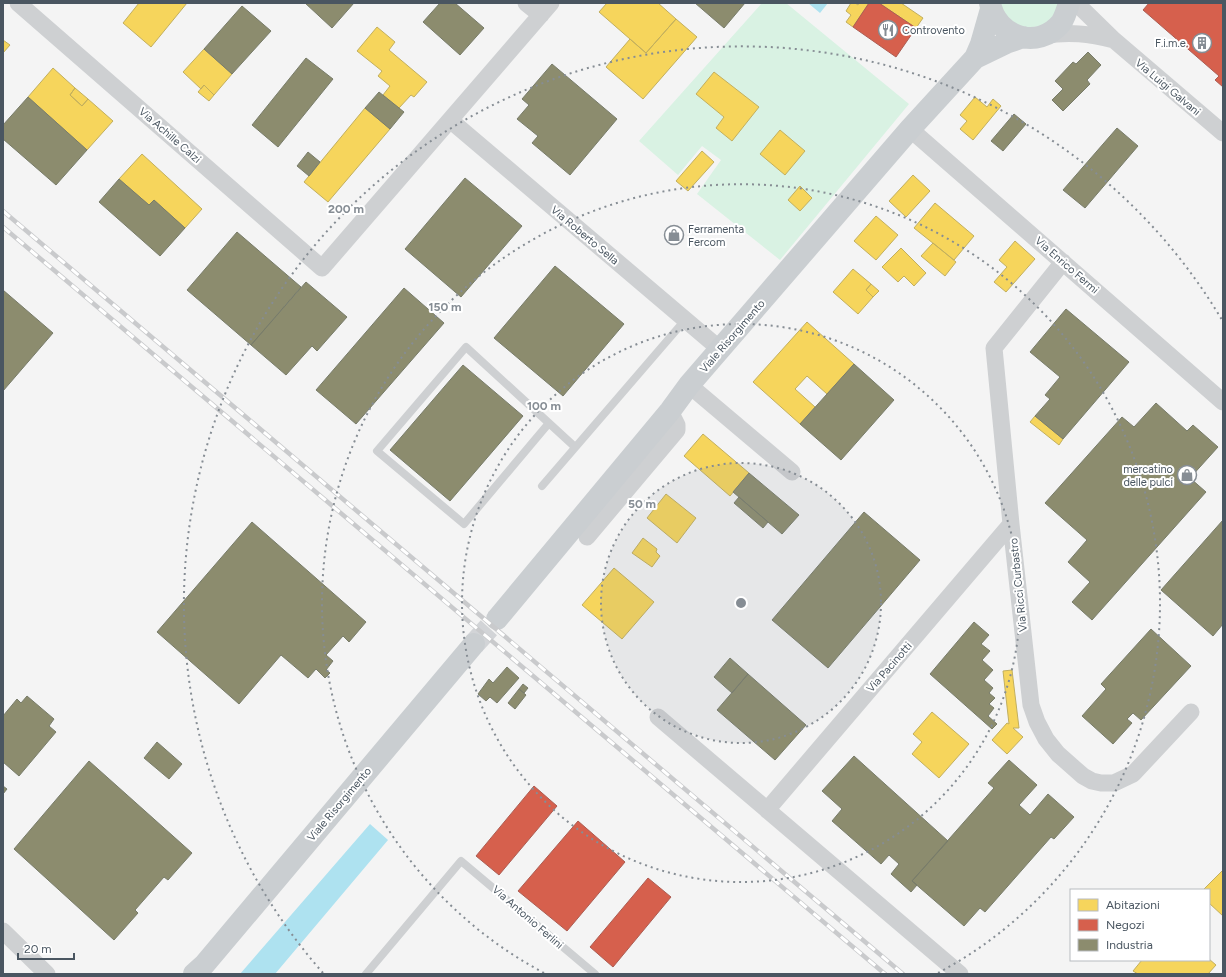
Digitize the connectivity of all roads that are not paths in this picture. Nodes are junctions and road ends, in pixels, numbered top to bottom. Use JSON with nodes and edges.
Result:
{"nodes":[{"id":1,"x":18,"y":3,"type":"edge"},
{"id":2,"x":526,"y":3,"type":"edge"},
{"id":3,"x":1069,"y":3,"type":"edge"},
{"id":4,"x":1076,"y":3,"type":"edge"},
{"id":5,"x":990,"y":6,"type":"edge"},
{"id":6,"x":546,"y":9,"type":"edge"},
{"id":7,"x":1033,"y":36,"type":"junction"},
{"id":8,"x":1114,"y":40,"type":"junction"},
{"id":9,"x":974,"y":58,"type":"junction"},
{"id":10,"x":450,"y":120,"type":"junction"},
{"id":11,"x":910,"y":129,"type":"junction"},
{"id":12,"x":1223,"y":133,"type":"edge"},
{"id":13,"x":1063,"y":262,"type":"junction"},
{"id":14,"x":685,"y":320,"type":"junction"},
{"id":15,"x":721,"y":350,"type":"junction"},
{"id":16,"x":689,"y":385,"type":"junction"},
{"id":17,"x":1223,"y":402,"type":"edge"},
{"id":18,"x":670,"y":411,"type":"junction"},
{"id":19,"x":549,"y":423,"type":"junction"},
{"id":20,"x":575,"y":447,"type":"junction"},
{"id":21,"x":792,"y":472,"type":"dead end"},
{"id":22,"x":542,"y":486,"type":"dead end"},
{"id":23,"x":1011,"y":524,"type":"junction"},
{"id":24,"x":587,"y":537,"type":"dead end"},
{"id":25,"x":497,"y":619,"type":"tunnel mouth"},
{"id":26,"x":474,"y":644,"type":"tunnel mouth"},
{"id":27,"x":1191,"y":712,"type":"dead end"},
{"id":28,"x":658,"y":718,"type":"dead end"},
{"id":29,"x":767,"y":810,"type":"junction"},
{"id":30,"x":4,"y":932,"type":"edge"},
{"id":31,"x":199,"y":971,"type":"edge"},
{"id":32,"x":47,"y":974,"type":"edge"},
{"id":33,"x":366,"y":974,"type":"edge"},
{"id":34,"x":595,"y":974,"type":"edge"},
{"id":35,"x":960,"y":974,"type":"edge"}],
"edges":[{"from":1,"to":10,"type":"street","name":"Via Achille Calzi"},
{"from":2,"to":6,"type":"street"},
{"from":3,"to":7,"type":"main road","name":"Viale Risorgimento"},
{"from":4,"to":8,"type":"street","name":"Via Luigi Galvani"},
{"from":5,"to":7,"type":"main road"},
{"from":5,"to":9,"type":"main road","name":"Viale Risorgimento"},
{"from":6,"to":10,"type":"street"},
{"from":7,"to":8,"type":"street","name":"Via Luigi Galvani"},
{"from":7,"to":9,"type":"main road","name":"Viale Risorgimento"},
{"from":8,"to":12,"type":"street","name":"Via Luigi Galvani"},
{"from":9,"to":11,"type":"main road","name":"Viale Risorgimento"},
{"from":10,"to":14,"type":"street","name":"Via Roberto Sella"},
{"from":11,"to":13,"type":"street","name":"Via Enrico Fermi"},
{"from":11,"to":15,"type":"main road","name":"Viale Risorgimento"},
{"from":13,"to":17,"type":"street","name":"Via Enrico Fermi"},
{"from":13,"to":23,"type":"street","name":"Via Ricci Curbastro"},
{"from":14,"to":15,"type":"street","name":"Via Roberto Sella"},
{"from":14,"to":20,"type":"lane"},
{"from":15,"to":16,"type":"main road","name":"Viale Risorgimento"},
{"from":16,"to":18,"type":"main road","name":"Viale Risorgimento"},
{"from":16,"to":21,"type":"street"},
{"from":18,"to":24,"type":"street"},
{"from":18,"to":25,"type":"main road","name":"Viale Risorgimento"},
{"from":19,"to":19,"type":"lane"},
{"from":19,"to":20,"type":"lane"},
{"from":20,"to":22,"type":"lane"},
{"from":23,"to":27,"type":"street","name":"Via Ricci Curbastro"},
{"from":23,"to":29,"type":"street","name":"Via Pacinotti"},
{"from":26,"to":31,"type":"main road","name":"Viale Risorgimento"},
{"from":28,"to":29,"type":"street"},
{"from":29,"to":35,"type":"street"},
{"from":30,"to":32,"type":"street"},
{"from":33,"to":34,"type":"lane","name":"Via Antonio Ferlini"}]}
